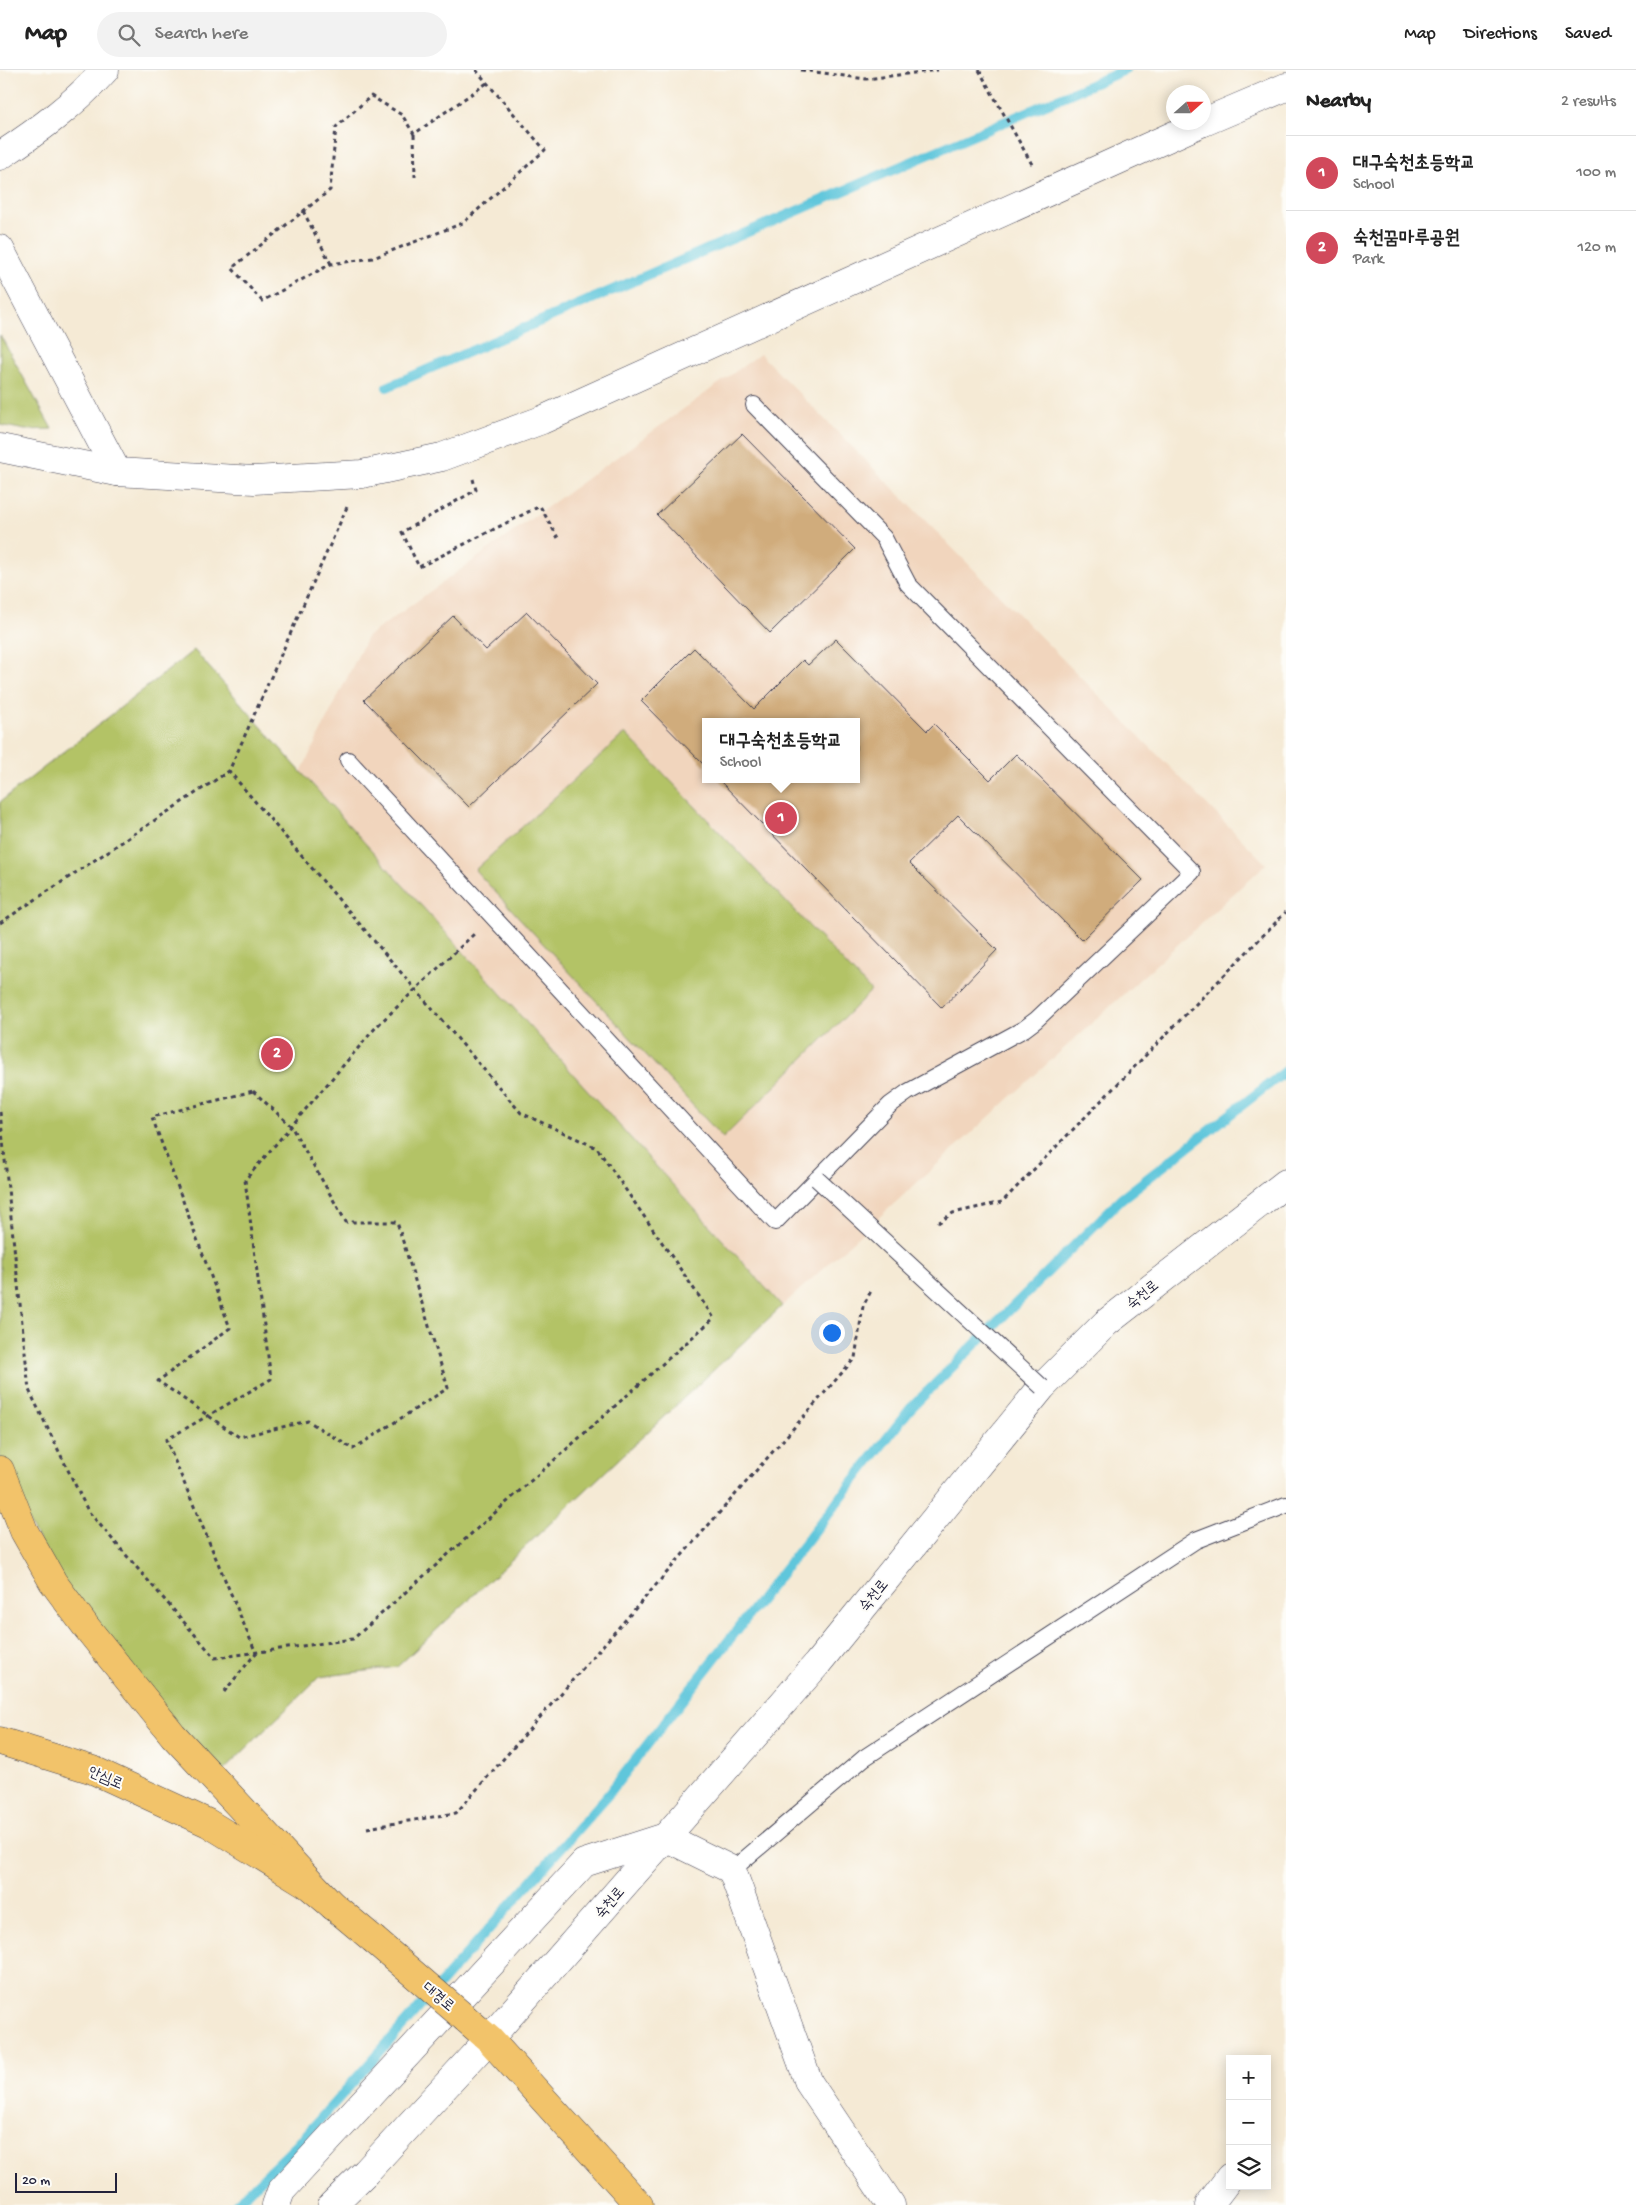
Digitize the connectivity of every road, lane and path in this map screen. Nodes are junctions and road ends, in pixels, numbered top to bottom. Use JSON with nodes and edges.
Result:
{"nodes":[{"id":1,"x":105,"y":70,"type":"edge"},
{"id":2,"x":476,"y":70,"type":"edge"},
{"id":3,"x":801,"y":70,"type":"edge"},
{"id":4,"x":936,"y":70,"type":"edge"},
{"id":5,"x":979,"y":70,"type":"edge"},
{"id":6,"x":487,"y":83,"type":"junction"},
{"id":7,"x":1286,"y":87,"type":"edge"},
{"id":8,"x":1211,"y":119,"type":"edge"},
{"id":9,"x":1186,"y":130,"type":"edge"},
{"id":10,"x":414,"y":134,"type":"junction"},
{"id":11,"x":0,"y":156,"type":"edge"},
{"id":12,"x":415,"y":177,"type":"dead end"},
{"id":13,"x":1048,"y":193,"type":"junction"},
{"id":14,"x":303,"y":211,"type":"junction"},
{"id":15,"x":0,"y":248,"type":"edge"},
{"id":16,"x":332,"y":264,"type":"junction"},
{"id":17,"x":754,"y":405,"type":"dead end"},
{"id":18,"x":0,"y":448,"type":"edge"},
{"id":19,"x":463,"y":450,"type":"junction"},
{"id":20,"x":117,"y":472,"type":"junction"},
{"id":21,"x":362,"y":474,"type":"junction"},
{"id":22,"x":558,"y":538,"type":"dead end"},
{"id":23,"x":348,"y":760,"type":"dead end"},
{"id":24,"x":229,"y":771,"type":"junction"},
{"id":25,"x":1286,"y":912,"type":"edge"},
{"id":26,"x":492,"y":917,"type":"junction"},
{"id":27,"x":0,"y":923,"type":"edge"},
{"id":28,"x":0,"y":1112,"type":"edge"},
{"id":29,"x":291,"y":1126,"type":"junction"},
{"id":30,"x":817,"y":1179,"type":"junction"},
{"id":31,"x":1286,"y":1183,"type":"edge"},
{"id":32,"x":938,"y":1223,"type":"dead end"},
{"id":33,"x":871,"y":1291,"type":"dead end"},
{"id":34,"x":1042,"y":1387,"type":"junction"},
{"id":35,"x":208,"y":1416,"type":"junction"},
{"id":36,"x":0,"y":1470,"type":"edge"},
{"id":37,"x":1286,"y":1505,"type":"edge"},
{"id":38,"x":256,"y":1653,"type":"junction"},
{"id":39,"x":224,"y":1692,"type":"dead end"},
{"id":40,"x":0,"y":1741,"type":"edge"},
{"id":41,"x":208,"y":1823,"type":"joint"},
{"id":42,"x":367,"y":1828,"type":"dead end"},
{"id":43,"x":665,"y":1837,"type":"junction"},
{"id":44,"x":732,"y":1870,"type":"junction"},
{"id":45,"x":333,"y":1906,"type":"junction"},
{"id":46,"x":488,"y":2039,"type":"junction"},
{"id":47,"x":1226,"y":2182,"type":"edge"},
{"id":48,"x":276,"y":2205,"type":"edge"},
{"id":49,"x":332,"y":2205,"type":"edge"},
{"id":50,"x":639,"y":2205,"type":"edge"},
{"id":51,"x":891,"y":2205,"type":"edge"},
{"id":52,"x":1209,"y":2205,"type":"edge"}],
"edges":[{"from":1,"to":11,"type":"street"},
{"from":2,"to":6,"type":"path"},
{"from":3,"to":4,"type":"path"},
{"from":5,"to":13,"type":"path"},
{"from":6,"to":10,"type":"path"},
{"from":6,"to":16,"type":"path"},
{"from":7,"to":8,"type":"street"},
{"from":9,"to":13,"type":"street"},
{"from":10,"to":12,"type":"path"},
{"from":10,"to":14,"type":"path"},
{"from":13,"to":19,"type":"street"},
{"from":14,"to":16,"type":"path"},
{"from":14,"to":16,"type":"path"},
{"from":15,"to":20,"type":"street"},
{"from":17,"to":30,"type":"lane"},
{"from":18,"to":20,"type":"street"},
{"from":19,"to":21,"type":"street"},
{"from":19,"to":22,"type":"path"},
{"from":20,"to":21,"type":"street"},
{"from":21,"to":24,"type":"path"},
{"from":23,"to":26,"type":"lane"},
{"from":24,"to":27,"type":"path"},
{"from":24,"to":38,"type":"path"},
{"from":25,"to":32,"type":"path"},
{"from":26,"to":29,"type":"path"},
{"from":26,"to":30,"type":"lane"},
{"from":28,"to":38,"type":"path"},
{"from":29,"to":35,"type":"path"},
{"from":29,"to":35,"type":"path"},
{"from":29,"to":35,"type":"path"},
{"from":30,"to":34,"type":"lane","bridge":true},
{"from":31,"to":34,"type":"street","name":"숙천로"},
{"from":33,"to":42,"type":"path"},
{"from":34,"to":43,"type":"street","name":"숙천로"},
{"from":35,"to":38,"type":"path"},
{"from":36,"to":45,"type":"main road"},
{"from":37,"to":44,"type":"lane"},
{"from":38,"to":39,"type":"path"},
{"from":40,"to":41,"type":"main road","name":"안심로"},
{"from":41,"to":45,"type":"main road","name":"대경로"},
{"from":43,"to":44,"type":"street"},
{"from":43,"to":46,"type":"street","name":"숙천로"},
{"from":43,"to":48,"type":"street"},
{"from":44,"to":51,"type":"street"},
{"from":45,"to":46,"type":"main road","name":"대경로","bridge":true},
{"from":46,"to":49,"type":"street","name":"숙천로"},
{"from":46,"to":50,"type":"main road","name":"대경로"},
{"from":47,"to":52,"type":"street"}]}
